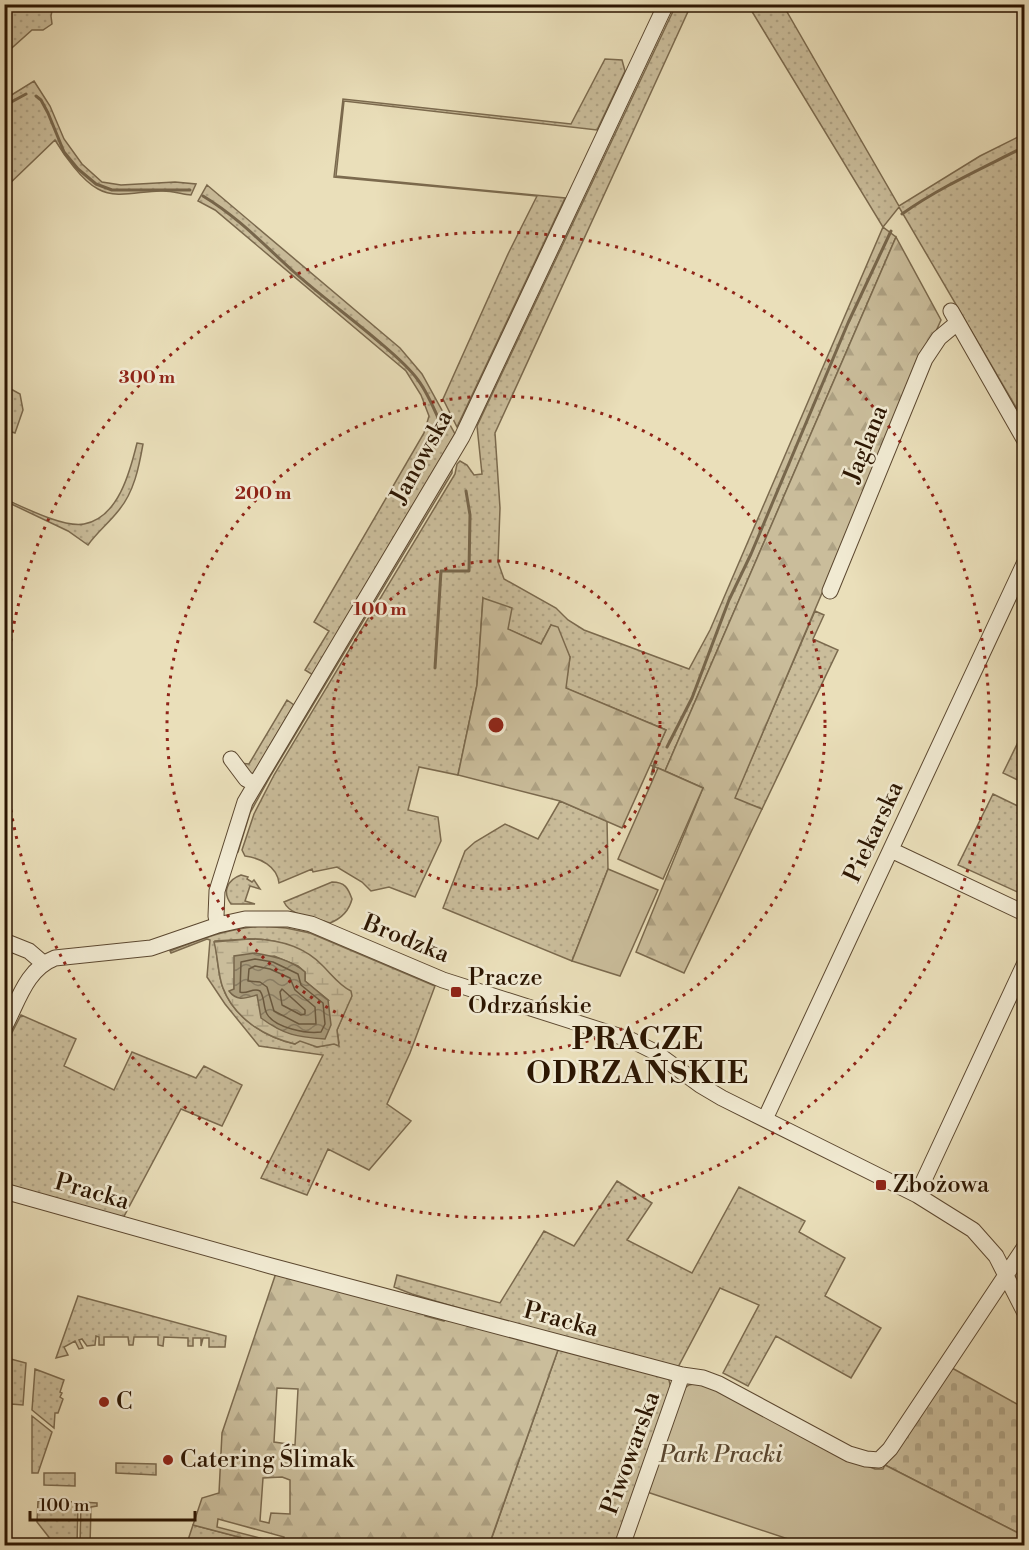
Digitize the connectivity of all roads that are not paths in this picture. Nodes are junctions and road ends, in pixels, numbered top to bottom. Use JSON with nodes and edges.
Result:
{"nodes":[{"id":1,"x":666,"y":4,"type":"edge"},
{"id":2,"x":1024,"y":439,"type":"edge"},
{"id":3,"x":1024,"y":564,"type":"edge"},
{"id":4,"x":830,"y":591,"type":"dead end"},
{"id":5,"x":231,"y":759,"type":"dead end"},
{"id":6,"x":255,"y":784,"type":"junction"},
{"id":7,"x":891,"y":849,"type":"junction"},
{"id":8,"x":1024,"y":913,"type":"edge"},
{"id":9,"x":218,"y":925,"type":"junction"},
{"id":10,"x":4,"y":941,"type":"edge"},
{"id":11,"x":43,"y":963,"type":"junction"},
{"id":12,"x":1024,"y":965,"type":"edge"},
{"id":13,"x":4,"y":1028,"type":"edge"},
{"id":14,"x":765,"y":1119,"type":"junction"},
{"id":15,"x":4,"y":1191,"type":"edge"},
{"id":16,"x":917,"y":1195,"type":"junction"},
{"id":17,"x":1024,"y":1248,"type":"edge"},
{"id":18,"x":1006,"y":1276,"type":"junction"},
{"id":19,"x":1024,"y":1311,"type":"edge"},
{"id":20,"x":682,"y":1375,"type":"junction"},
{"id":21,"x":622,"y":1545,"type":"edge"}],
"edges":[{"from":1,"to":6,"type":"street","name":"Janowska"},
{"from":2,"to":4,"type":"street","name":"Jaglana"},
{"from":3,"to":7,"type":"street","name":"Piekarska"},
{"from":5,"to":6,"type":"street"},
{"from":6,"to":9,"type":"street","name":"Janowska"},
{"from":7,"to":8,"type":"street"},
{"from":7,"to":14,"type":"street","name":"Piekarska"},
{"from":9,"to":11,"type":"street","name":"Brodzka"},
{"from":9,"to":14,"type":"street","name":"Brodzka"},
{"from":10,"to":11,"type":"street"},
{"from":11,"to":13,"type":"street"},
{"from":12,"to":16,"type":"street"},
{"from":14,"to":16,"type":"street","name":"Brodzka"},
{"from":15,"to":20,"type":"street","name":"Pracka"},
{"from":16,"to":18,"type":"street","name":"Brodzka"},
{"from":17,"to":18,"type":"street"},
{"from":18,"to":19,"type":"street","name":"Brodzka"},
{"from":18,"to":20,"type":"street","name":"Pracka"},
{"from":20,"to":21,"type":"street","name":"Piwowarska"}]}
